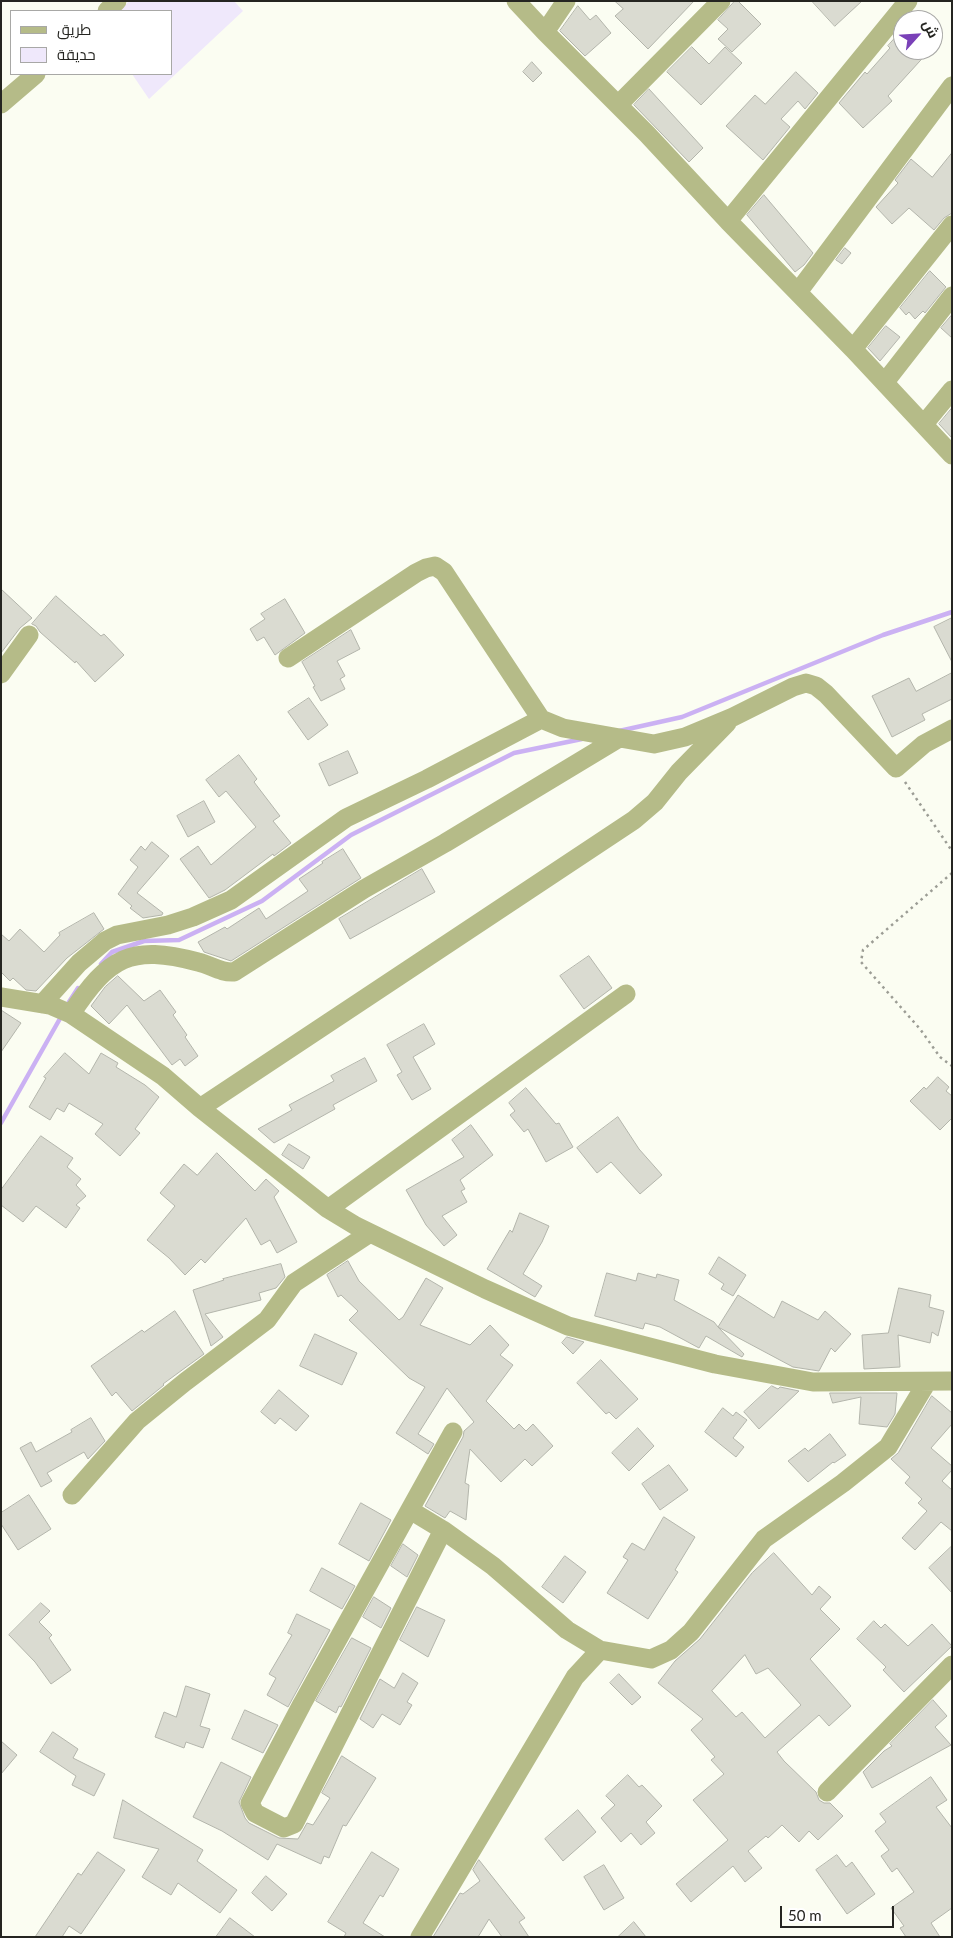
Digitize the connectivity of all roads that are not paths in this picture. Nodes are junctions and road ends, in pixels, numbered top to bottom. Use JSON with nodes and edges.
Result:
{"nodes":[{"id":1,"x":117,"y":1,"type":"edge"},
{"id":2,"x":516,"y":1,"type":"edge"},
{"id":3,"x":566,"y":1,"type":"edge"},
{"id":4,"x":721,"y":1,"type":"edge"},
{"id":5,"x":908,"y":1,"type":"edge"},
{"id":6,"x":107,"y":10,"type":"edge"},
{"id":7,"x":545,"y":32,"type":"junction"},
{"id":8,"x":35,"y":75,"type":"edge"},
{"id":9,"x":952,"y":86,"type":"edge"},
{"id":10,"x":1,"y":104,"type":"edge"},
{"id":11,"x":618,"y":105,"type":"junction"},
{"id":12,"x":728,"y":221,"type":"junction"},
{"id":13,"x":952,"y":225,"type":"edge"},
{"id":14,"x":798,"y":292,"type":"junction"},
{"id":15,"x":952,"y":296,"type":"edge"},
{"id":16,"x":853,"y":349,"type":"junction"},
{"id":17,"x":885,"y":382,"type":"junction"},
{"id":18,"x":952,"y":390,"type":"edge"},
{"id":19,"x":924,"y":424,"type":"junction"},
{"id":20,"x":952,"y":455,"type":"edge"},
{"id":21,"x":29,"y":635,"type":"dead end"},
{"id":22,"x":288,"y":658,"type":"dead end"},
{"id":23,"x":1,"y":674,"type":"edge"},
{"id":24,"x":733,"y":717,"type":"junction"},
{"id":25,"x":541,"y":719,"type":"junction"},
{"id":26,"x":952,"y":728,"type":"edge"},
{"id":27,"x":619,"y":738,"type":"junction"},
{"id":28,"x":626,"y":994,"type":"dead end"},
{"id":29,"x":1,"y":997,"type":"edge"},
{"id":30,"x":58,"y":1009,"type":"junction"},
{"id":31,"x":200,"y":1108,"type":"junction"},
{"id":32,"x":328,"y":1210,"type":"junction"},
{"id":33,"x":370,"y":1233,"type":"junction"},
{"id":34,"x":952,"y":1381,"type":"edge"},
{"id":35,"x":926,"y":1382,"type":"junction"},
{"id":36,"x":453,"y":1432,"type":"dead end"},
{"id":37,"x":72,"y":1495,"type":"dead end"},
{"id":38,"x":410,"y":1510,"type":"junction"},
{"id":39,"x":443,"y":1530,"type":"junction"},
{"id":40,"x":600,"y":1650,"type":"junction"},
{"id":41,"x":952,"y":1665,"type":"edge"},
{"id":42,"x":828,"y":1792,"type":"dead end"},
{"id":43,"x":420,"y":1937,"type":"edge"}],
"edges":[{"from":1,"to":6,"type":"street"},
{"from":2,"to":7,"type":"street"},
{"from":3,"to":7,"type":"street"},
{"from":4,"to":11,"type":"street"},
{"from":5,"to":12,"type":"street"},
{"from":7,"to":11,"type":"street"},
{"from":8,"to":10,"type":"street"},
{"from":9,"to":14,"type":"street"},
{"from":11,"to":12,"type":"street"},
{"from":12,"to":14,"type":"street"},
{"from":13,"to":16,"type":"street"},
{"from":14,"to":16,"type":"street"},
{"from":15,"to":17,"type":"street"},
{"from":16,"to":17,"type":"street"},
{"from":17,"to":19,"type":"street"},
{"from":18,"to":19,"type":"street"},
{"from":19,"to":20,"type":"street"},
{"from":21,"to":23,"type":"street"},
{"from":22,"to":25,"type":"street"},
{"from":24,"to":26,"type":"street"},
{"from":24,"to":27,"type":"street"},
{"from":24,"to":31,"type":"street"},
{"from":25,"to":27,"type":"street"},
{"from":25,"to":30,"type":"street"},
{"from":27,"to":30,"type":"street"},
{"from":28,"to":32,"type":"street"},
{"from":29,"to":30,"type":"street"},
{"from":30,"to":31,"type":"street"},
{"from":31,"to":32,"type":"street"},
{"from":32,"to":33,"type":"street"},
{"from":33,"to":35,"type":"street"},
{"from":33,"to":37,"type":"street"},
{"from":34,"to":35,"type":"street"},
{"from":35,"to":40,"type":"street"},
{"from":36,"to":38,"type":"street"},
{"from":38,"to":39,"type":"street"},
{"from":38,"to":39,"type":"street"},
{"from":39,"to":40,"type":"street"},
{"from":40,"to":43,"type":"street"},
{"from":41,"to":42,"type":"street"}]}
